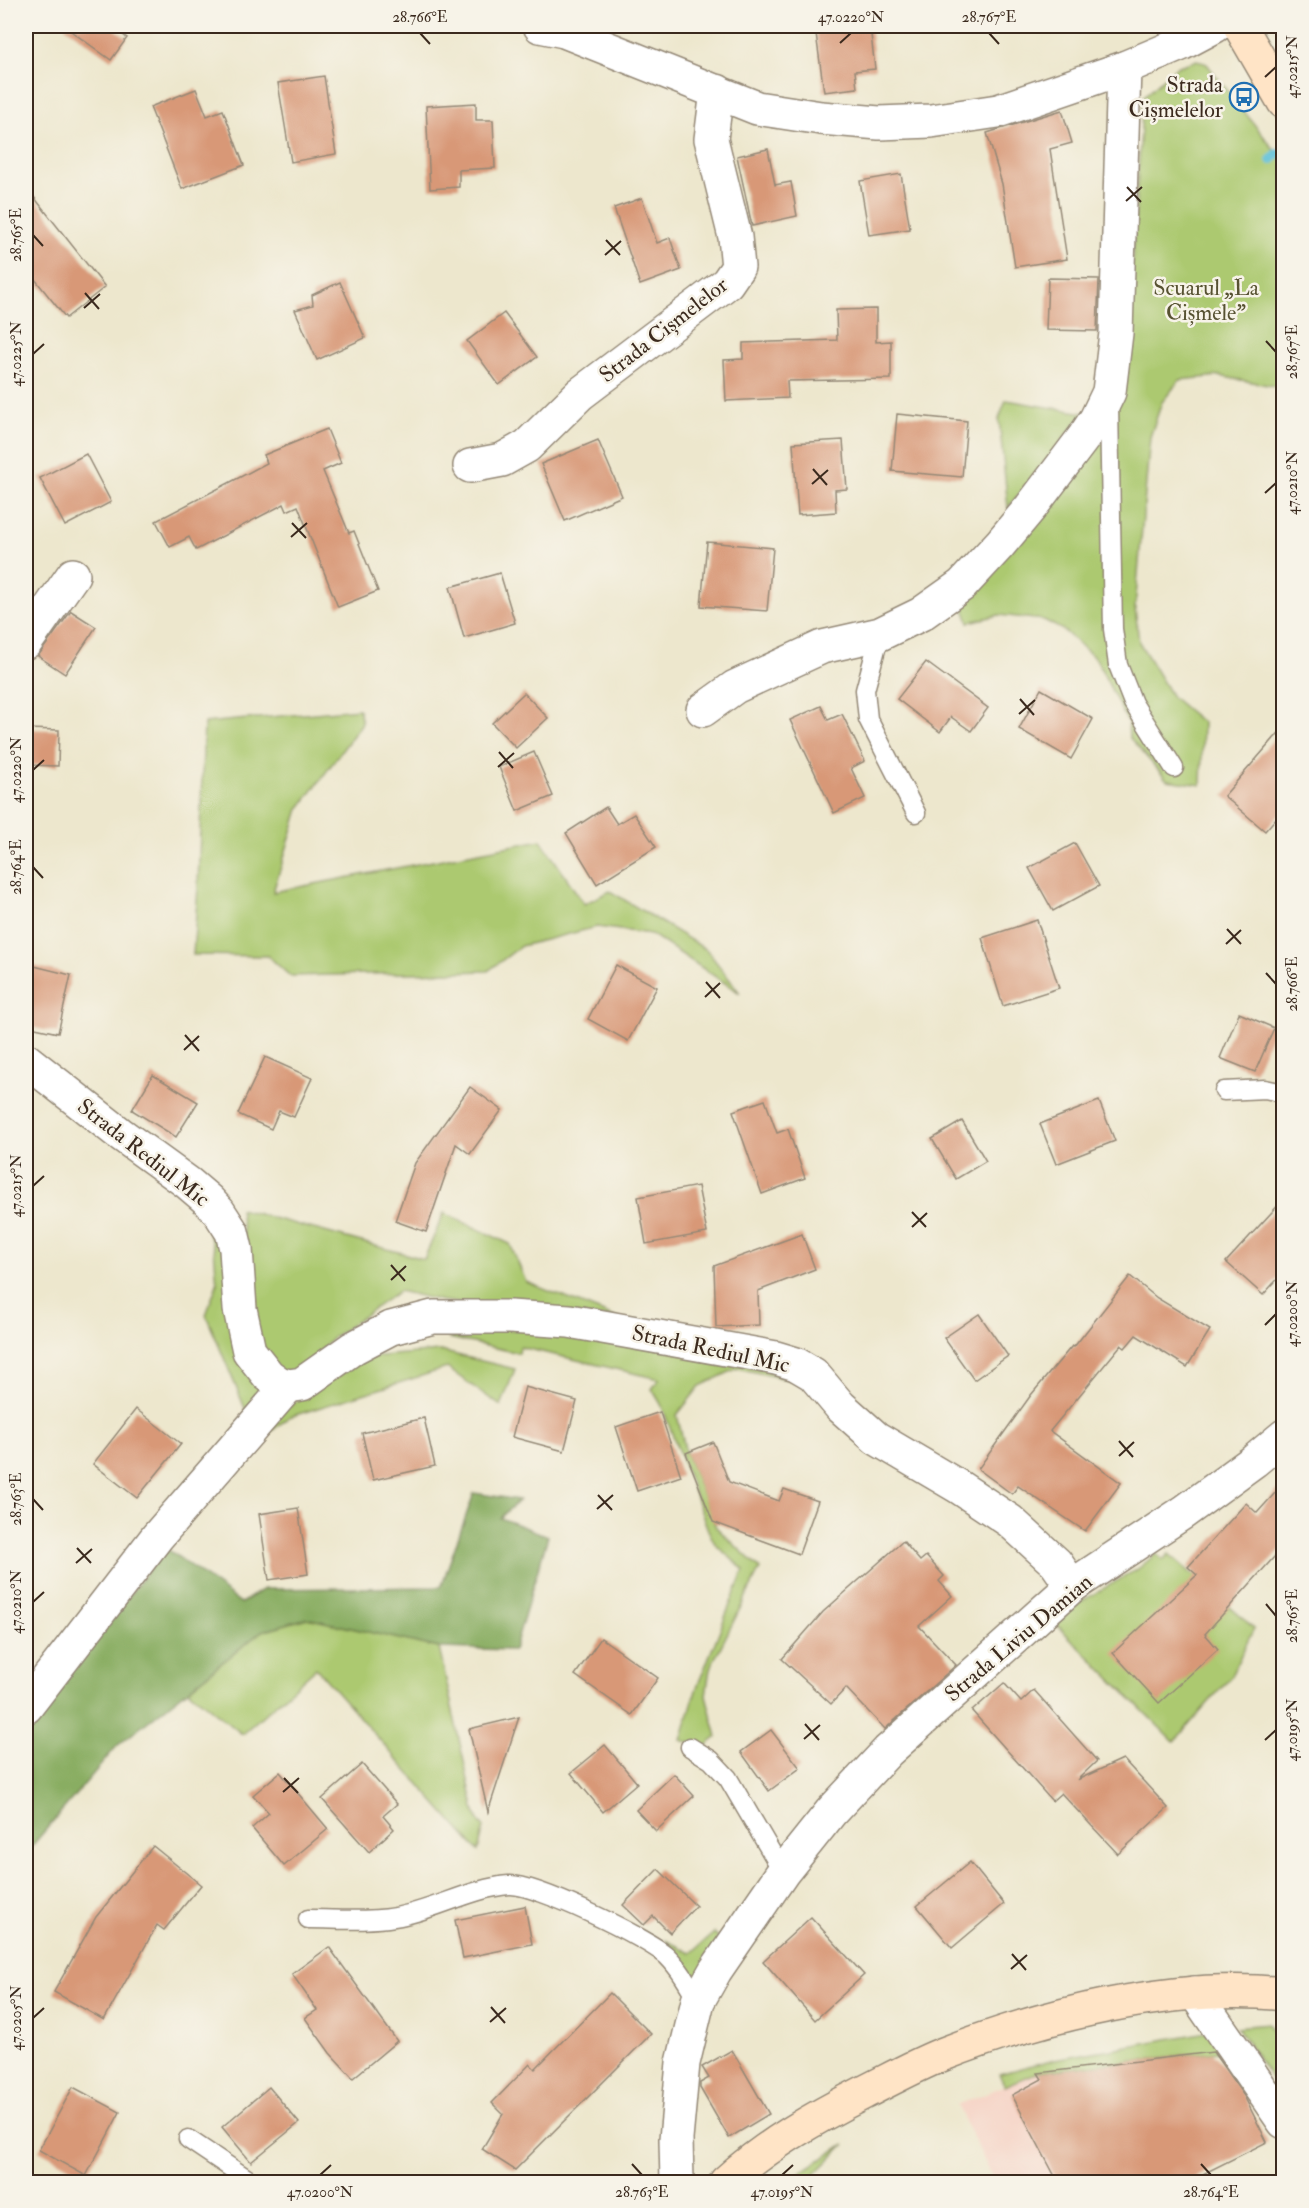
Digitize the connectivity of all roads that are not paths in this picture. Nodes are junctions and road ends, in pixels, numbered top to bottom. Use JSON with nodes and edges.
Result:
{"nodes":[{"id":1,"x":540,"y":26,"type":"edge"},
{"id":2,"x":1215,"y":26,"type":"edge"},
{"id":3,"x":1240,"y":26,"type":"edge"},
{"id":4,"x":1124,"y":68,"type":"junction"},
{"id":5,"x":717,"y":91,"type":"junction"},
{"id":6,"x":1284,"y":102,"type":"edge"},
{"id":7,"x":1109,"y":392,"type":"junction"},
{"id":8,"x":470,"y":466,"type":"dead end"},
{"id":9,"x":73,"y":575,"type":"dead end"},
{"id":10,"x":880,"y":634,"type":"junction"},
{"id":11,"x":26,"y":642,"type":"edge"},
{"id":12,"x":703,"y":710,"type":"dead end"},
{"id":13,"x":1174,"y":768,"type":"dead end"},
{"id":14,"x":916,"y":813,"type":"dead end"},
{"id":15,"x":26,"y":1060,"type":"edge"},
{"id":16,"x":1224,"y":1091,"type":"dead end"},
{"id":17,"x":1284,"y":1093,"type":"edge"},
{"id":18,"x":288,"y":1386,"type":"junction"},
{"id":19,"x":1282,"y":1439,"type":"edge"},
{"id":20,"x":1072,"y":1586,"type":"junction"},
{"id":21,"x":26,"y":1707,"type":"edge"},
{"id":22,"x":690,"y":1747,"type":"dead end"},
{"id":23,"x":783,"y":1872,"type":"junction"},
{"id":24,"x":308,"y":1919,"type":"dead end"},
{"id":25,"x":1195,"y":1993,"type":"junction"},
{"id":26,"x":1284,"y":1994,"type":"edge"},
{"id":27,"x":699,"y":2001,"type":"junction"},
{"id":28,"x":1284,"y":2122,"type":"edge"},
{"id":29,"x":188,"y":2139,"type":"dead end"},
{"id":30,"x":252,"y":2182,"type":"edge"},
{"id":31,"x":677,"y":2182,"type":"edge"},
{"id":32,"x":726,"y":2182,"type":"edge"}],
"edges":[{"from":1,"to":5,"type":"street"},
{"from":2,"to":4,"type":"street"},
{"from":3,"to":6,"type":"street"},
{"from":4,"to":5,"type":"street"},
{"from":4,"to":7,"type":"street"},
{"from":5,"to":8,"type":"street","name":"Strada Cișmelelor"},
{"from":7,"to":10,"type":"street"},
{"from":7,"to":13,"type":"lane"},
{"from":9,"to":11,"type":"street"},
{"from":10,"to":12,"type":"street"},
{"from":10,"to":14,"type":"lane"},
{"from":15,"to":18,"type":"street","name":"Strada Rediul Mic"},
{"from":16,"to":17,"type":"lane"},
{"from":18,"to":20,"type":"street","name":"Strada Rediul Mic"},
{"from":18,"to":21,"type":"street","name":"Strada Rediul Mic"},
{"from":19,"to":20,"type":"street","name":"Strada Liviu Damian"},
{"from":20,"to":23,"type":"street","name":"Strada Liviu Damian"},
{"from":22,"to":23,"type":"lane"},
{"from":23,"to":27,"type":"street","name":"Strada Liviu Damian"},
{"from":24,"to":27,"type":"lane"},
{"from":25,"to":26,"type":"street"},
{"from":25,"to":28,"type":"street"},
{"from":25,"to":32,"type":"street"},
{"from":27,"to":31,"type":"street","name":"Strada Liviu Damian"},
{"from":29,"to":30,"type":"lane"}]}
